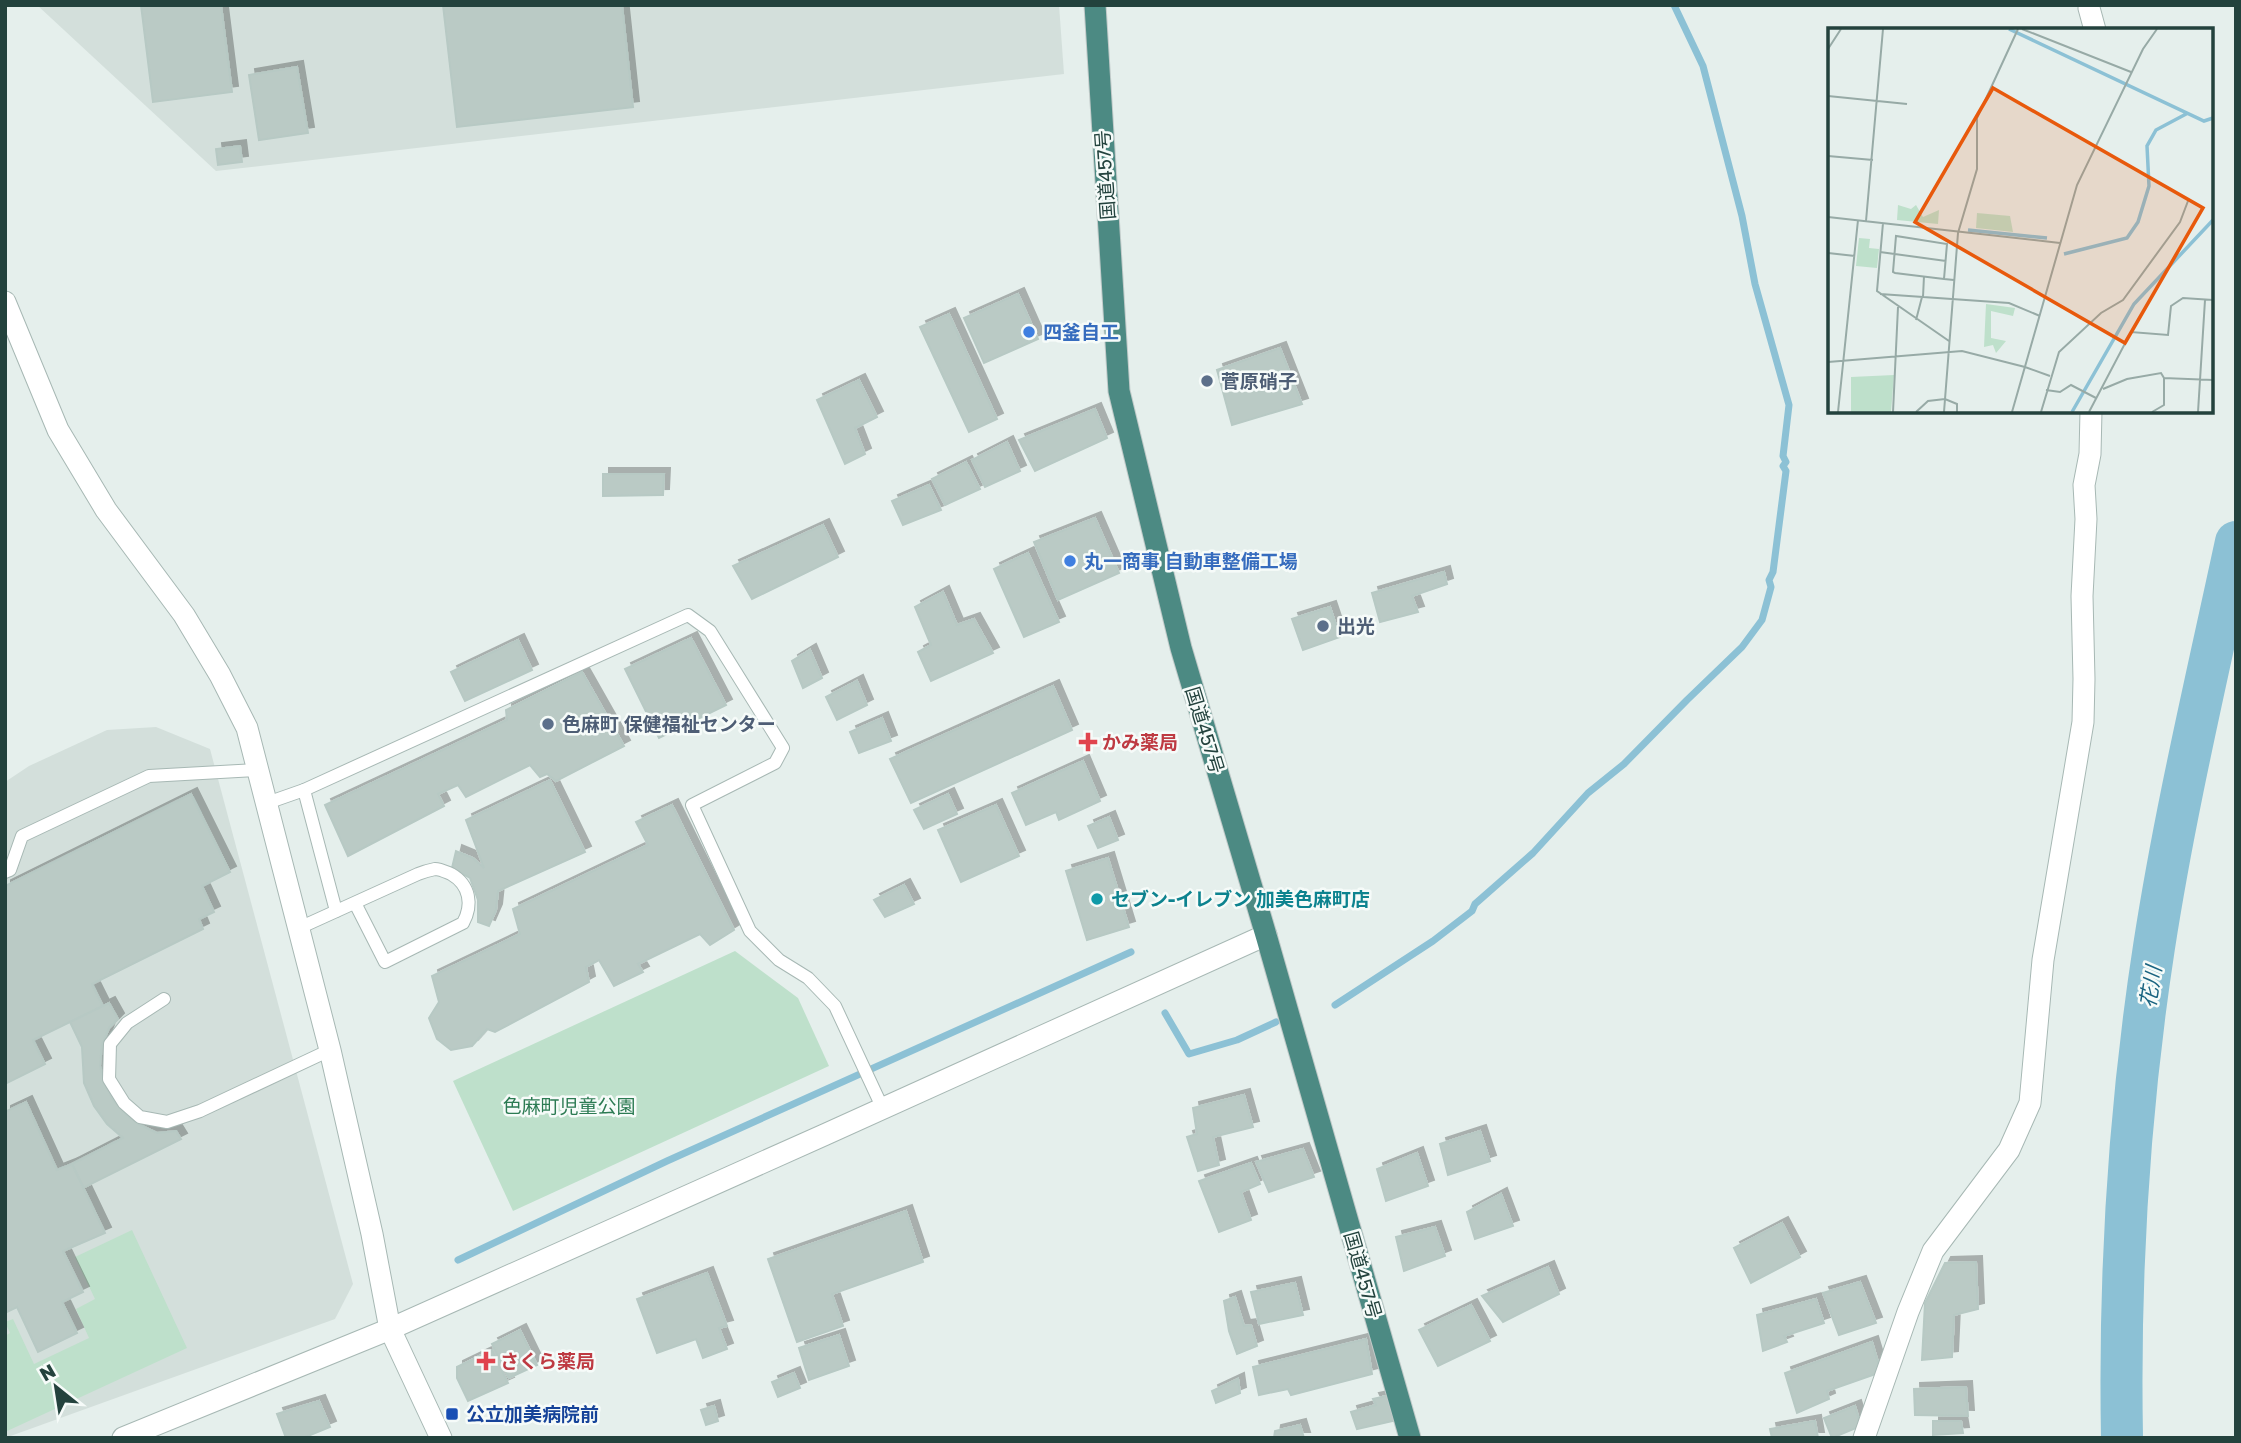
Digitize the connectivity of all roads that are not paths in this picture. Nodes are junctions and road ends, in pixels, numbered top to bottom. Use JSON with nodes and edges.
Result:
{"nodes":[{"id":1,"x":1095,"y":5,"type":"edge"},
{"id":2,"x":2089,"y":8,"type":"dead end"},
{"id":3,"x":2094,"y":28,"type":"edge"},
{"id":4,"x":5,"y":302,"type":"edge"},
{"id":5,"x":2091,"y":413,"type":"edge"},
{"id":6,"x":258,"y":770,"type":"junction"},
{"id":7,"x":303,"y":790,"type":"junction"},
{"id":8,"x":267,"y":803,"type":"junction"},
{"id":9,"x":5,"y":872,"type":"edge"},
{"id":10,"x":355,"y":903,"type":"junction"},
{"id":11,"x":336,"y":911,"type":"junction"},
{"id":12,"x":299,"y":928,"type":"junction"},
{"id":13,"x":1266,"y":935,"type":"junction"},
{"id":14,"x":164,"y":999,"type":"dead end"},
{"id":15,"x":330,"y":1050,"type":"junction"},
{"id":16,"x":883,"y":1109,"type":"junction"},
{"id":17,"x":390,"y":1329,"type":"junction"},
{"id":18,"x":123,"y":1438,"type":"edge"},
{"id":19,"x":442,"y":1438,"type":"edge"},
{"id":20,"x":1410,"y":1438,"type":"edge"},
{"id":21,"x":1864,"y":1438,"type":"edge"}],
"edges":[{"from":1,"to":13,"type":"highway","name":"国道457号"},
{"from":2,"to":3,"type":"street"},
{"from":4,"to":6,"type":"street"},
{"from":5,"to":21,"type":"street"},
{"from":6,"to":8,"type":"street"},
{"from":6,"to":9,"type":"lane"},
{"from":7,"to":8,"type":"lane"},
{"from":7,"to":11,"type":"lane"},
{"from":7,"to":16,"type":"lane"},
{"from":8,"to":12,"type":"street"},
{"from":10,"to":10,"type":"lane"},
{"from":10,"to":11,"type":"lane"},
{"from":11,"to":12,"type":"lane"},
{"from":12,"to":15,"type":"street"},
{"from":13,"to":16,"type":"street"},
{"from":13,"to":20,"type":"highway","name":"国道457号"},
{"from":14,"to":15,"type":"lane"},
{"from":15,"to":17,"type":"street"},
{"from":16,"to":17,"type":"street"},
{"from":17,"to":18,"type":"street"},
{"from":17,"to":19,"type":"street"}]}
